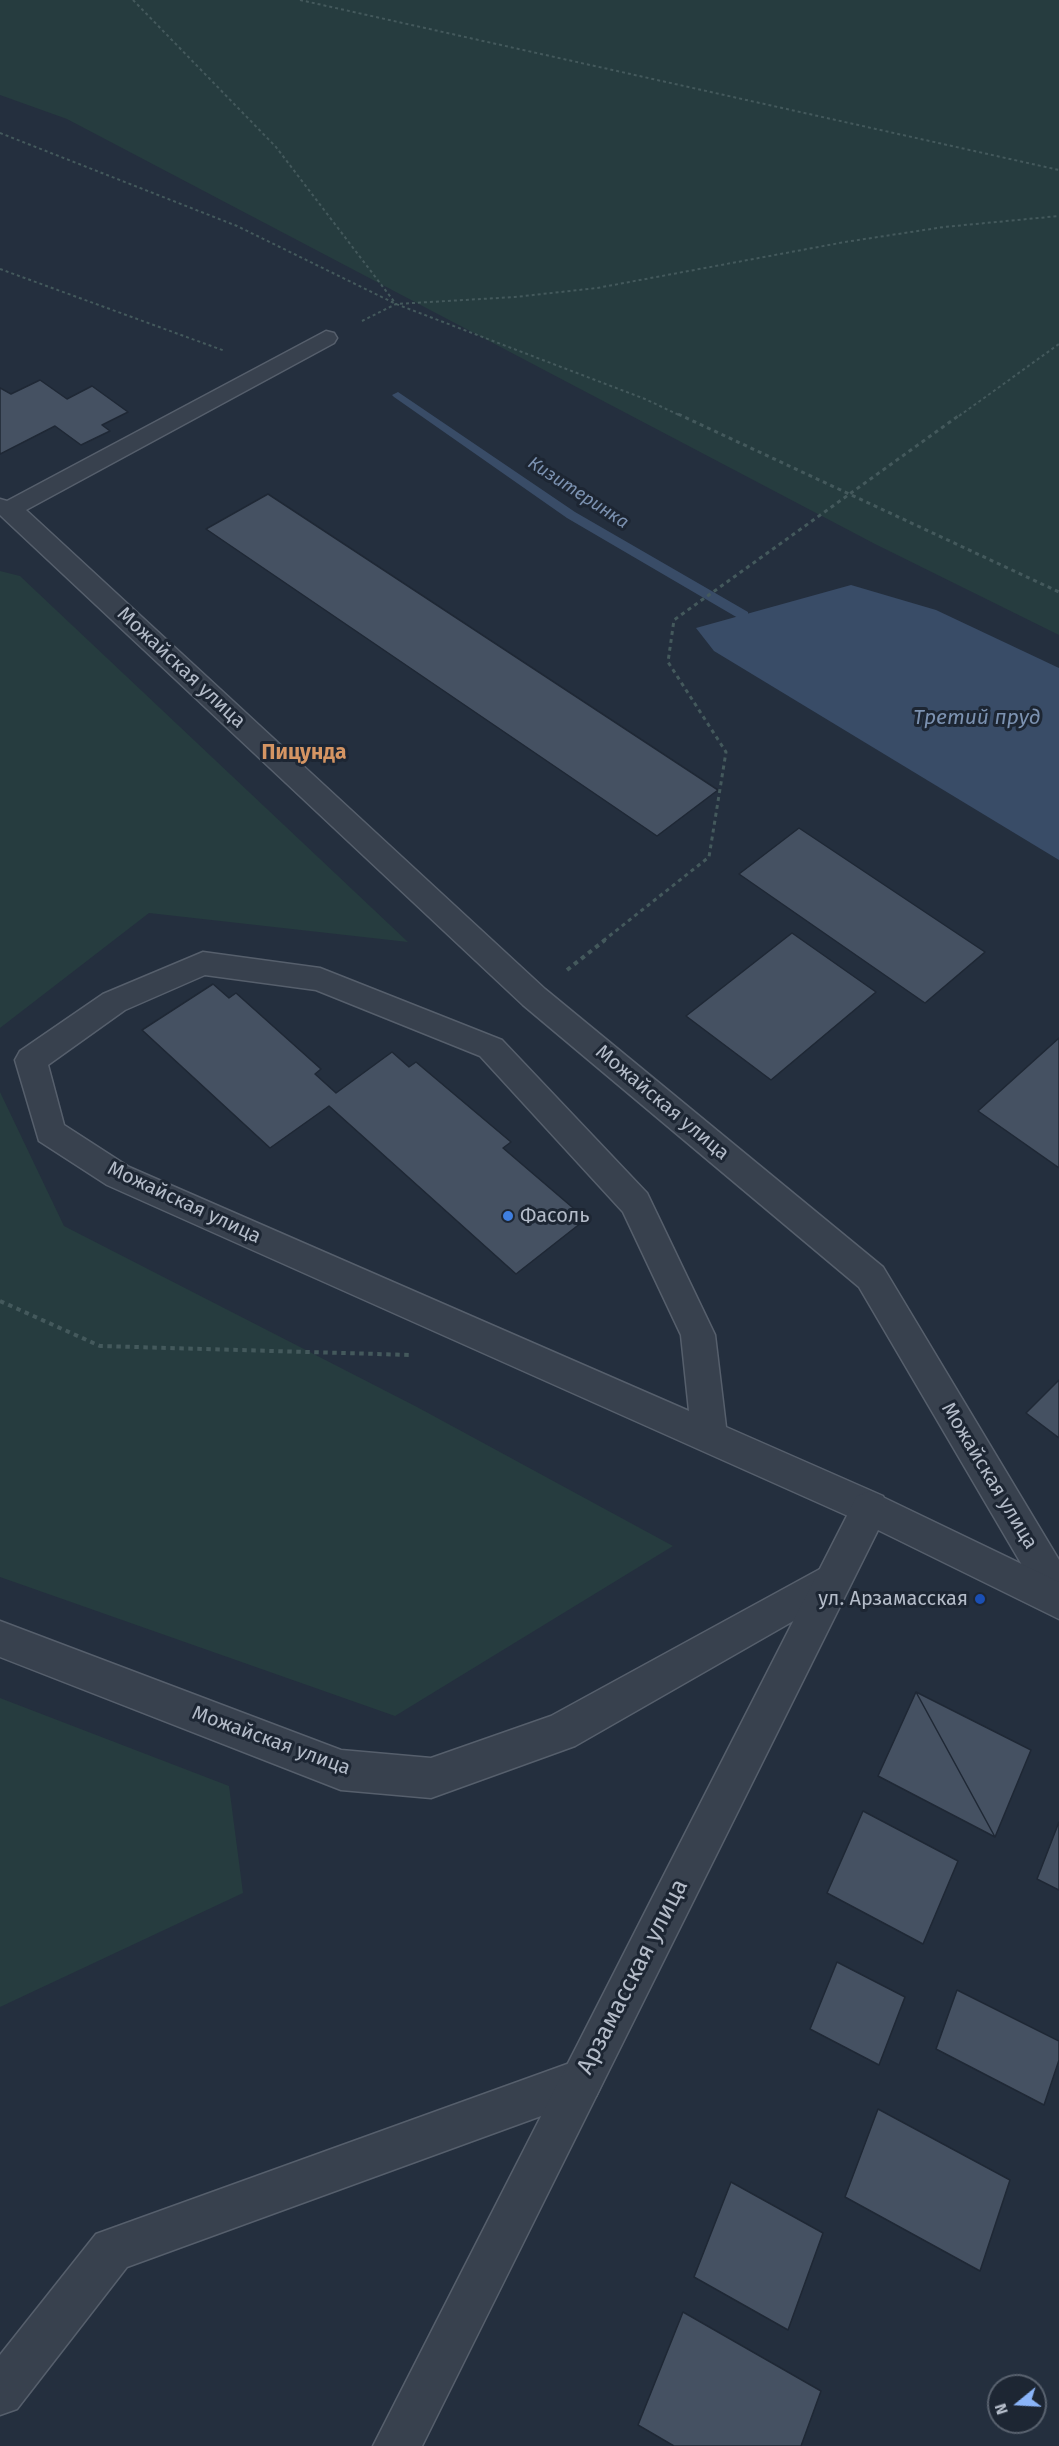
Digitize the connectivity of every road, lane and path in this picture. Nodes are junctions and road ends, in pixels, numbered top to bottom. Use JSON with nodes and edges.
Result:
{"nodes":[{"id":1,"x":133,"y":0,"type":"edge"},
{"id":2,"x":300,"y":0,"type":"edge"},
{"id":3,"x":0,"y":133,"type":"edge"},
{"id":4,"x":1059,"y":170,"type":"edge"},
{"id":5,"x":1059,"y":216,"type":"edge"},
{"id":6,"x":0,"y":269,"type":"edge"},
{"id":7,"x":396,"y":304,"type":"junction"},
{"id":8,"x":326,"y":338,"type":"joint"},
{"id":9,"x":1059,"y":344,"type":"edge"},
{"id":10,"x":271,"y":368,"type":"junction"},
{"id":11,"x":849,"y":493,"type":"junction"},
{"id":12,"x":5,"y":508,"type":"edge"},
{"id":13,"x":1059,"y":592,"type":"edge"},
{"id":14,"x":534,"y":996,"type":"junction"},
{"id":15,"x":0,"y":1301,"type":"edge"},
{"id":16,"x":422,"y":1356,"type":"dead end"},
{"id":17,"x":709,"y":1437,"type":"junction"},
{"id":18,"x":870,"y":1508,"type":"junction"},
{"id":19,"x":831,"y":1580,"type":"junction"},
{"id":20,"x":1059,"y":1593,"type":"edge"},
{"id":21,"x":1059,"y":1601,"type":"edge"},
{"id":22,"x":0,"y":1639,"type":"edge"},
{"id":23,"x":581,"y":2081,"type":"junction"},
{"id":24,"x":0,"y":2392,"type":"edge"},
{"id":25,"x":397,"y":2446,"type":"edge"}],
"edges":[{"from":1,"to":7,"type":"path"},
{"from":2,"to":4,"type":"path"},
{"from":3,"to":7,"type":"path"},
{"from":5,"to":7,"type":"path"},
{"from":6,"to":10,"type":"path"},
{"from":7,"to":8,"type":"path"},
{"from":7,"to":11,"type":"path"},
{"from":8,"to":10,"type":"street"},
{"from":9,"to":11,"type":"path"},
{"from":10,"to":12,"type":"street"},
{"from":11,"to":13,"type":"path"},
{"from":11,"to":14,"type":"path"},
{"from":12,"to":14,"type":"street","name":"Можайская улица"},
{"from":14,"to":20,"type":"street","name":"Можайская улица"},
{"from":15,"to":16,"type":"path"},
{"from":17,"to":17,"type":"street","name":"Можайская улица"},
{"from":17,"to":18,"type":"street","name":"Можайская улица"},
{"from":18,"to":19,"type":"street","name":"Арзамасская улица"},
{"from":18,"to":21,"type":"street","name":"Можайская улица"},
{"from":19,"to":22,"type":"street","name":"Можайская улица"},
{"from":19,"to":23,"type":"street","name":"Арзамасская улица"},
{"from":23,"to":24,"type":"street"},
{"from":23,"to":25,"type":"street","name":"Арзамасская улица"}]}
